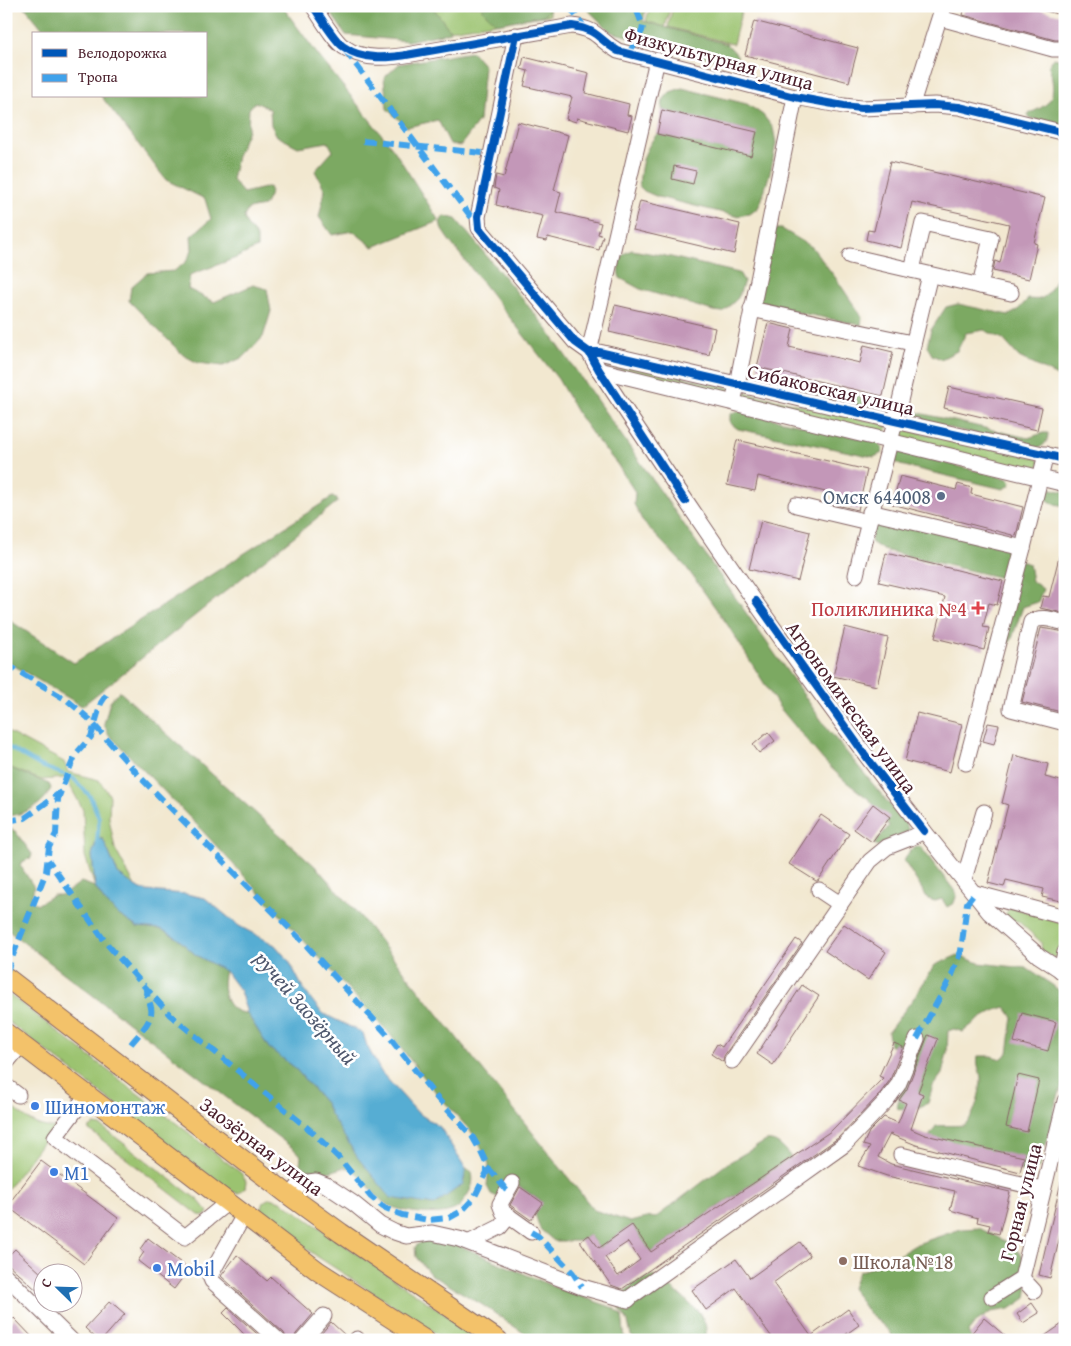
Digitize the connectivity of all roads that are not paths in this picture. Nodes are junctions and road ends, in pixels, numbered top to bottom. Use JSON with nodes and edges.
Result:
{"nodes":[{"id":1,"x":314,"y":6,"type":"edge"},
{"id":2,"x":941,"y":12,"type":"edge"},
{"id":3,"x":516,"y":35,"type":"junction"},
{"id":4,"x":1065,"y":49,"type":"edge"},
{"id":5,"x":658,"y":60,"type":"junction"},
{"id":6,"x":795,"y":96,"type":"junction"},
{"id":7,"x":910,"y":107,"type":"junction"},
{"id":8,"x":1065,"y":133,"type":"edge"},
{"id":9,"x":850,"y":256,"type":"dead end"},
{"id":10,"x":912,"y":270,"type":"junction"},
{"id":11,"x":930,"y":275,"type":"junction"},
{"id":12,"x":980,"y":286,"type":"junction"},
{"id":13,"x":1011,"y":293,"type":"dead end"},
{"id":14,"x":751,"y":309,"type":"junction"},
{"id":15,"x":912,"y":343,"type":"junction"},
{"id":16,"x":590,"y":352,"type":"junction"},
{"id":17,"x":599,"y":370,"type":"junction"},
{"id":18,"x":737,"y":384,"type":"junction"},
{"id":19,"x":733,"y":404,"type":"junction"},
{"id":20,"x":895,"y":422,"type":"junction"},
{"id":21,"x":890,"y":441,"type":"junction"},
{"id":22,"x":1046,"y":454,"type":"junction"},
{"id":23,"x":1065,"y":459,"type":"edge"},
{"id":24,"x":1040,"y":478,"type":"junction"},
{"id":25,"x":1065,"y":484,"type":"edge"},
{"id":26,"x":796,"y":505,"type":"dead end"},
{"id":27,"x":869,"y":517,"type":"junction"},
{"id":28,"x":1023,"y":548,"type":"junction"},
{"id":29,"x":856,"y":575,"type":"dead end"},
{"id":30,"x":1065,"y":623,"type":"edge"},
{"id":31,"x":1065,"y":723,"type":"edge"},
{"id":32,"x":966,"y":764,"type":"dead end"},
{"id":33,"x":984,"y":812,"type":"dead end"},
{"id":34,"x":920,"y":833,"type":"junction"},
{"id":35,"x":964,"y":879,"type":"junction"},
{"id":36,"x":818,"y":890,"type":"dead end"},
{"id":37,"x":975,"y":893,"type":"junction"},
{"id":38,"x":840,"y":904,"type":"junction"},
{"id":39,"x":1065,"y":918,"type":"edge"},
{"id":40,"x":1065,"y":952,"type":"edge"},
{"id":41,"x":1063,"y":972,"type":"edge"},
{"id":42,"x":6,"y":977,"type":"edge"},
{"id":43,"x":6,"y":1033,"type":"edge"},
{"id":44,"x":917,"y":1039,"type":"dead end"},
{"id":45,"x":21,"y":1045,"type":"junction"},
{"id":46,"x":732,"y":1061,"type":"dead end"},
{"id":47,"x":6,"y":1064,"type":"edge"},
{"id":48,"x":87,"y":1095,"type":"junction"},
{"id":49,"x":1063,"y":1111,"type":"edge"},
{"id":50,"x":901,"y":1155,"type":"dead end"},
{"id":51,"x":512,"y":1183,"type":"dead end"},
{"id":52,"x":1042,"y":1189,"type":"junction"},
{"id":53,"x":290,"y":1196,"type":"junction"},
{"id":54,"x":228,"y":1202,"type":"junction"},
{"id":55,"x":244,"y":1215,"type":"junction"},
{"id":56,"x":509,"y":1216,"type":"junction"},
{"id":57,"x":531,"y":1232,"type":"dead end"},
{"id":58,"x":470,"y":1242,"type":"junction"},
{"id":59,"x":6,"y":1276,"type":"edge"},
{"id":60,"x":1022,"y":1278,"type":"junction"},
{"id":61,"x":1034,"y":1291,"type":"dead end"},
{"id":62,"x":992,"y":1297,"type":"dead end"},
{"id":63,"x":324,"y":1316,"type":"dead end"},
{"id":64,"x":72,"y":1340,"type":"edge"},
{"id":65,"x":278,"y":1340,"type":"edge"},
{"id":66,"x":303,"y":1340,"type":"edge"},
{"id":67,"x":425,"y":1340,"type":"edge"},
{"id":68,"x":498,"y":1340,"type":"edge"}],
"edges":[{"from":1,"to":3,"type":"street","name":"Физкультурная улица"},
{"from":2,"to":4,"type":"street"},
{"from":2,"to":7,"type":"street"},
{"from":3,"to":5,"type":"street","name":"Физкультурная улица"},
{"from":3,"to":16,"type":"street"},
{"from":5,"to":6,"type":"street","name":"Физкультурная улица"},
{"from":5,"to":16,"type":"street"},
{"from":6,"to":7,"type":"street","name":"Физкультурная улица"},
{"from":6,"to":14,"type":"street"},
{"from":7,"to":8,"type":"street","name":"Физкультурная улица"},
{"from":9,"to":10,"type":"street"},
{"from":10,"to":11,"type":"street"},
{"from":10,"to":12,"type":"street"},
{"from":11,"to":12,"type":"street"},
{"from":11,"to":15,"type":"street"},
{"from":12,"to":13,"type":"street"},
{"from":14,"to":15,"type":"street"},
{"from":14,"to":18,"type":"street"},
{"from":15,"to":20,"type":"street"},
{"from":16,"to":17,"type":"street"},
{"from":16,"to":18,"type":"street","name":"Сибаковская улица"},
{"from":17,"to":19,"type":"street","name":"Сибаковская улица"},
{"from":17,"to":34,"type":"street","name":"Агрономическая улица"},
{"from":18,"to":19,"type":"street"},
{"from":18,"to":20,"type":"street","name":"Сибаковская улица"},
{"from":19,"to":21,"type":"street","name":"Сибаковская улица"},
{"from":20,"to":21,"type":"street"},
{"from":20,"to":22,"type":"street","name":"Сибаковская улица"},
{"from":21,"to":24,"type":"street","name":"Сибаковская улица"},
{"from":21,"to":27,"type":"street"},
{"from":22,"to":23,"type":"street","name":"Сибаковская улица"},
{"from":22,"to":24,"type":"street"},
{"from":24,"to":25,"type":"street","name":"Сибаковская улица"},
{"from":24,"to":28,"type":"street"},
{"from":26,"to":27,"type":"street"},
{"from":27,"to":28,"type":"street"},
{"from":27,"to":29,"type":"street"},
{"from":28,"to":32,"type":"street"},
{"from":30,"to":31,"type":"street"},
{"from":33,"to":35,"type":"street"},
{"from":34,"to":35,"type":"street","name":"Агрономическая улица"},
{"from":34,"to":38,"type":"street"},
{"from":35,"to":37,"type":"street","name":"Агрономическая улица"},
{"from":36,"to":38,"type":"street"},
{"from":37,"to":39,"type":"street"},
{"from":37,"to":41,"type":"street","name":"Агрономическая улица"},
{"from":38,"to":46,"type":"street"},
{"from":40,"to":41,"type":"street"},
{"from":42,"to":53,"type":"main road","name":"Заозёрная улица"},
{"from":43,"to":45,"type":"main road"},
{"from":44,"to":58,"type":"street"},
{"from":45,"to":47,"type":"street"},
{"from":45,"to":48,"type":"main road"},
{"from":48,"to":54,"type":"main road"},
{"from":48,"to":54,"type":"street"},
{"from":49,"to":52,"type":"street","name":"Горная улица"},
{"from":50,"to":52,"type":"street"},
{"from":51,"to":56,"type":"street"},
{"from":52,"to":60,"type":"street","name":"Горная улица"},
{"from":53,"to":58,"type":"street"},
{"from":53,"to":68,"type":"main road","name":"Заозёрная улица"},
{"from":54,"to":55,"type":"main road"},
{"from":55,"to":65,"type":"street"},
{"from":55,"to":67,"type":"main road"},
{"from":56,"to":57,"type":"street"},
{"from":56,"to":58,"type":"street"},
{"from":59,"to":64,"type":"street"},
{"from":60,"to":61,"type":"street"},
{"from":60,"to":62,"type":"street","name":"Горная улица"},
{"from":63,"to":66,"type":"street"}]}
